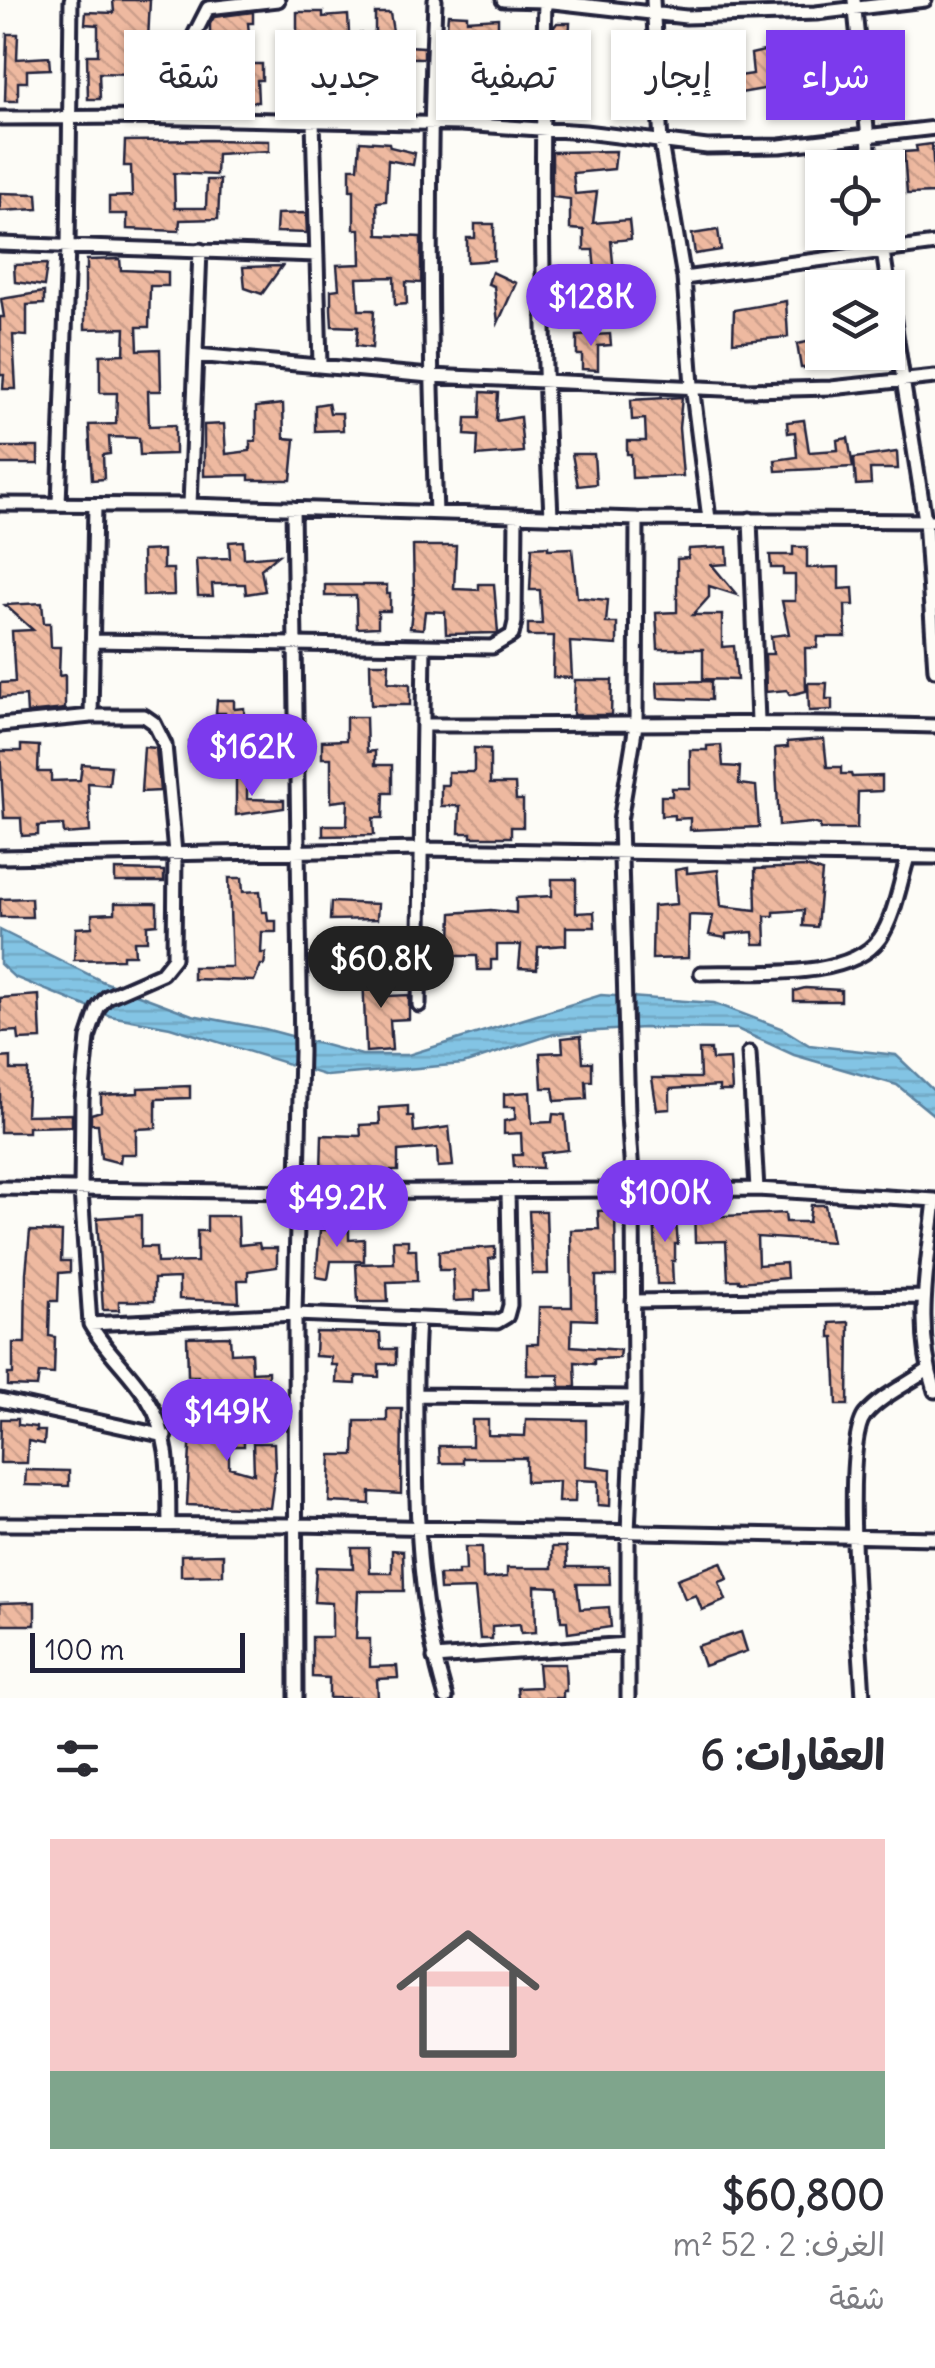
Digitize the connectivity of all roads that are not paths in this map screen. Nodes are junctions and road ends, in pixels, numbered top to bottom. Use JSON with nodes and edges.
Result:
{"nodes":[{"id":1,"x":71,"y":0,"type":"edge"},
{"id":2,"x":278,"y":0,"type":"edge"},
{"id":3,"x":435,"y":0,"type":"edge"},
{"id":4,"x":503,"y":0,"type":"edge"},
{"id":5,"x":545,"y":0,"type":"edge"},
{"id":6,"x":925,"y":0,"type":"edge"},
{"id":7,"x":855,"y":5,"type":"edge"},
{"id":8,"x":654,"y":7,"type":"edge"},
{"id":9,"x":197,"y":30,"type":"edge"},
{"id":10,"x":124,"y":116,"type":"edge"},
{"id":11,"x":0,"y":118,"type":"edge"},
{"id":12,"x":70,"y":118,"type":"junction"},
{"id":13,"x":313,"y":120,"type":"joint"},
{"id":14,"x":430,"y":124,"type":"junction"},
{"id":15,"x":935,"y":128,"type":"edge"},
{"id":16,"x":541,"y":129,"type":"junction"},
{"id":17,"x":868,"y":136,"type":"junction"},
{"id":18,"x":661,"y":143,"type":"junction"},
{"id":19,"x":869,"y":150,"type":"edge"},
{"id":20,"x":0,"y":244,"type":"edge"},
{"id":21,"x":935,"y":244,"type":"edge"},
{"id":22,"x":68,"y":247,"type":"junction"},
{"id":23,"x":905,"y":247,"type":"edge"},
{"id":24,"x":200,"y":250,"type":"junction"},
{"id":25,"x":883,"y":250,"type":"joint"},
{"id":26,"x":317,"y":255,"type":"junction"},
{"id":27,"x":684,"y":278,"type":"junction"},
{"id":28,"x":196,"y":355,"type":"junction"},
{"id":29,"x":320,"y":364,"type":"junction"},
{"id":30,"x":430,"y":376,"type":"junction"},
{"id":31,"x":935,"y":377,"type":"edge"},
{"id":32,"x":544,"y":380,"type":"junction"},
{"id":33,"x":902,"y":381,"type":"junction"},
{"id":34,"x":692,"y":385,"type":"junction"},
{"id":35,"x":0,"y":504,"type":"edge"},
{"id":36,"x":59,"y":504,"type":"junction"},
{"id":37,"x":95,"y":505,"type":"junction"},
{"id":38,"x":190,"y":505,"type":"junction"},
{"id":39,"x":292,"y":508,"type":"junction"},
{"id":40,"x":436,"y":513,"type":"junction"},
{"id":41,"x":516,"y":515,"type":"junction"},
{"id":42,"x":551,"y":516,"type":"junction"},
{"id":43,"x":637,"y":519,"type":"junction"},
{"id":44,"x":709,"y":519,"type":"junction"},
{"id":45,"x":750,"y":519,"type":"junction"},
{"id":46,"x":930,"y":521,"type":"edge"},
{"id":47,"x":92,"y":641,"type":"junction"},
{"id":48,"x":297,"y":644,"type":"junction"},
{"id":49,"x":424,"y":646,"type":"junction"},
{"id":50,"x":935,"y":670,"type":"edge"},
{"id":51,"x":91,"y":716,"type":"junction"},
{"id":52,"x":758,"y":721,"type":"junction"},
{"id":53,"x":0,"y":724,"type":"edge"},
{"id":54,"x":424,"y":725,"type":"junction"},
{"id":55,"x":636,"y":725,"type":"junction"},
{"id":56,"x":935,"y":726,"type":"edge"},
{"id":57,"x":421,"y":849,"type":"junction"},
{"id":58,"x":299,"y":850,"type":"junction"},
{"id":59,"x":174,"y":852,"type":"junction"},
{"id":60,"x":621,"y":852,"type":"junction"},
{"id":61,"x":0,"y":857,"type":"edge"},
{"id":62,"x":908,"y":857,"type":"junction"},
{"id":63,"x":935,"y":857,"type":"edge"},
{"id":64,"x":701,"y":973,"type":"dead end"},
{"id":65,"x":420,"y":1004,"type":"dead end"},
{"id":66,"x":749,"y":1053,"type":"dead end"},
{"id":67,"x":0,"y":1188,"type":"edge"},
{"id":68,"x":633,"y":1189,"type":"junction"},
{"id":69,"x":81,"y":1190,"type":"junction"},
{"id":70,"x":508,"y":1190,"type":"junction"},
{"id":71,"x":757,"y":1190,"type":"junction"},
{"id":72,"x":296,"y":1192,"type":"junction"},
{"id":73,"x":935,"y":1200,"type":"edge"},
{"id":74,"x":922,"y":1297,"type":"junction"},
{"id":75,"x":634,"y":1302,"type":"junction"},
{"id":76,"x":295,"y":1314,"type":"junction"},
{"id":77,"x":418,"y":1321,"type":"junction"},
{"id":78,"x":90,"y":1324,"type":"junction"},
{"id":79,"x":928,"y":1370,"type":"junction"},
{"id":80,"x":935,"y":1391,"type":"edge"},
{"id":81,"x":416,"y":1395,"type":"junction"},
{"id":82,"x":634,"y":1397,"type":"junction"},
{"id":83,"x":0,"y":1400,"type":"edge"},
{"id":84,"x":165,"y":1436,"type":"junction"},
{"id":85,"x":0,"y":1524,"type":"edge"},
{"id":86,"x":169,"y":1524,"type":"junction"},
{"id":87,"x":297,"y":1525,"type":"junction"},
{"id":88,"x":416,"y":1529,"type":"junction"},
{"id":89,"x":628,"y":1532,"type":"junction"},
{"id":90,"x":856,"y":1537,"type":"junction"},
{"id":91,"x":935,"y":1538,"type":"edge"},
{"id":92,"x":628,"y":1644,"type":"junction"},
{"id":93,"x":434,"y":1658,"type":"junction"},
{"id":94,"x":296,"y":1698,"type":"edge"},
{"id":95,"x":446,"y":1698,"type":"edge"},
{"id":96,"x":628,"y":1698,"type":"edge"},
{"id":97,"x":863,"y":1698,"type":"edge"}],
"edges":[{"from":1,"to":12,"type":"street"},
{"from":2,"to":9,"type":"street"},
{"from":3,"to":14,"type":"street"},
{"from":4,"to":5,"type":"street"},
{"from":5,"to":8,"type":"street"},
{"from":5,"to":16,"type":"street"},
{"from":6,"to":7,"type":"street"},
{"from":7,"to":8,"type":"street"},
{"from":7,"to":17,"type":"street"},
{"from":8,"to":18,"type":"street"},
{"from":10,"to":12,"type":"street"},
{"from":11,"to":12,"type":"street"},
{"from":12,"to":22,"type":"street"},
{"from":13,"to":14,"type":"street"},
{"from":13,"to":26,"type":"street"},
{"from":14,"to":16,"type":"street"},
{"from":14,"to":30,"type":"street"},
{"from":15,"to":17,"type":"street"},
{"from":16,"to":18,"type":"street"},
{"from":16,"to":32,"type":"street"},
{"from":17,"to":18,"type":"street"},
{"from":17,"to":19,"type":"street"},
{"from":18,"to":27,"type":"street"},
{"from":20,"to":22,"type":"street"},
{"from":21,"to":23,"type":"street"},
{"from":22,"to":24,"type":"street"},
{"from":22,"to":36,"type":"street"},
{"from":24,"to":26,"type":"street"},
{"from":24,"to":28,"type":"street"},
{"from":25,"to":27,"type":"street"},
{"from":25,"to":33,"type":"street"},
{"from":26,"to":29,"type":"street"},
{"from":27,"to":34,"type":"street"},
{"from":28,"to":29,"type":"street"},
{"from":28,"to":38,"type":"street"},
{"from":29,"to":30,"type":"street"},
{"from":30,"to":32,"type":"street"},
{"from":30,"to":40,"type":"street"},
{"from":31,"to":33,"type":"street"},
{"from":32,"to":34,"type":"street"},
{"from":32,"to":42,"type":"street"},
{"from":33,"to":34,"type":"street"},
{"from":33,"to":46,"type":"street"},
{"from":34,"to":44,"type":"street"},
{"from":35,"to":36,"type":"street"},
{"from":36,"to":37,"type":"street"},
{"from":37,"to":38,"type":"street"},
{"from":37,"to":47,"type":"street"},
{"from":38,"to":39,"type":"street"},
{"from":39,"to":40,"type":"street"},
{"from":39,"to":48,"type":"street"},
{"from":40,"to":41,"type":"street"},
{"from":41,"to":42,"type":"street"},
{"from":41,"to":49,"type":"street"},
{"from":42,"to":43,"type":"street"},
{"from":43,"to":44,"type":"street"},
{"from":43,"to":55,"type":"street"},
{"from":44,"to":45,"type":"street"},
{"from":45,"to":46,"type":"street"},
{"from":45,"to":52,"type":"street"},
{"from":46,"to":50,"type":"street"},
{"from":47,"to":48,"type":"street"},
{"from":47,"to":51,"type":"street"},
{"from":48,"to":49,"type":"street"},
{"from":48,"to":58,"type":"street"},
{"from":49,"to":54,"type":"street"},
{"from":51,"to":53,"type":"street"},
{"from":51,"to":59,"type":"street"},
{"from":52,"to":55,"type":"street"},
{"from":52,"to":56,"type":"street"},
{"from":54,"to":55,"type":"street"},
{"from":54,"to":57,"type":"street"},
{"from":55,"to":60,"type":"street"},
{"from":57,"to":58,"type":"street"},
{"from":57,"to":60,"type":"street"},
{"from":57,"to":65,"type":"street"},
{"from":58,"to":59,"type":"street"},
{"from":58,"to":72,"type":"street"},
{"from":59,"to":61,"type":"street"},
{"from":59,"to":69,"type":"street"},
{"from":60,"to":62,"type":"street"},
{"from":60,"to":68,"type":"street"},
{"from":62,"to":63,"type":"street"},
{"from":62,"to":64,"type":"street"},
{"from":66,"to":71,"type":"street"},
{"from":67,"to":69,"type":"street"},
{"from":68,"to":70,"type":"street"},
{"from":68,"to":71,"type":"street"},
{"from":68,"to":75,"type":"street"},
{"from":69,"to":72,"type":"street"},
{"from":69,"to":78,"type":"street"},
{"from":70,"to":72,"type":"street"},
{"from":70,"to":77,"type":"street"},
{"from":71,"to":73,"type":"street"},
{"from":72,"to":76,"type":"street"},
{"from":73,"to":74,"type":"street"},
{"from":74,"to":75,"type":"street"},
{"from":74,"to":79,"type":"street"},
{"from":75,"to":82,"type":"street"},
{"from":76,"to":77,"type":"street"},
{"from":76,"to":78,"type":"street"},
{"from":76,"to":87,"type":"street"},
{"from":77,"to":81,"type":"street"},
{"from":78,"to":84,"type":"street"},
{"from":79,"to":80,"type":"street"},
{"from":79,"to":90,"type":"street"},
{"from":81,"to":82,"type":"street"},
{"from":81,"to":88,"type":"street"},
{"from":82,"to":89,"type":"street"},
{"from":83,"to":84,"type":"street"},
{"from":84,"to":86,"type":"street"},
{"from":85,"to":86,"type":"street"},
{"from":86,"to":87,"type":"street"},
{"from":87,"to":88,"type":"street"},
{"from":87,"to":94,"type":"street"},
{"from":88,"to":89,"type":"street"},
{"from":88,"to":93,"type":"street"},
{"from":89,"to":90,"type":"street"},
{"from":89,"to":92,"type":"street"},
{"from":90,"to":91,"type":"street"},
{"from":90,"to":97,"type":"street"},
{"from":92,"to":93,"type":"street"},
{"from":92,"to":96,"type":"street"},
{"from":93,"to":95,"type":"street"}]}
